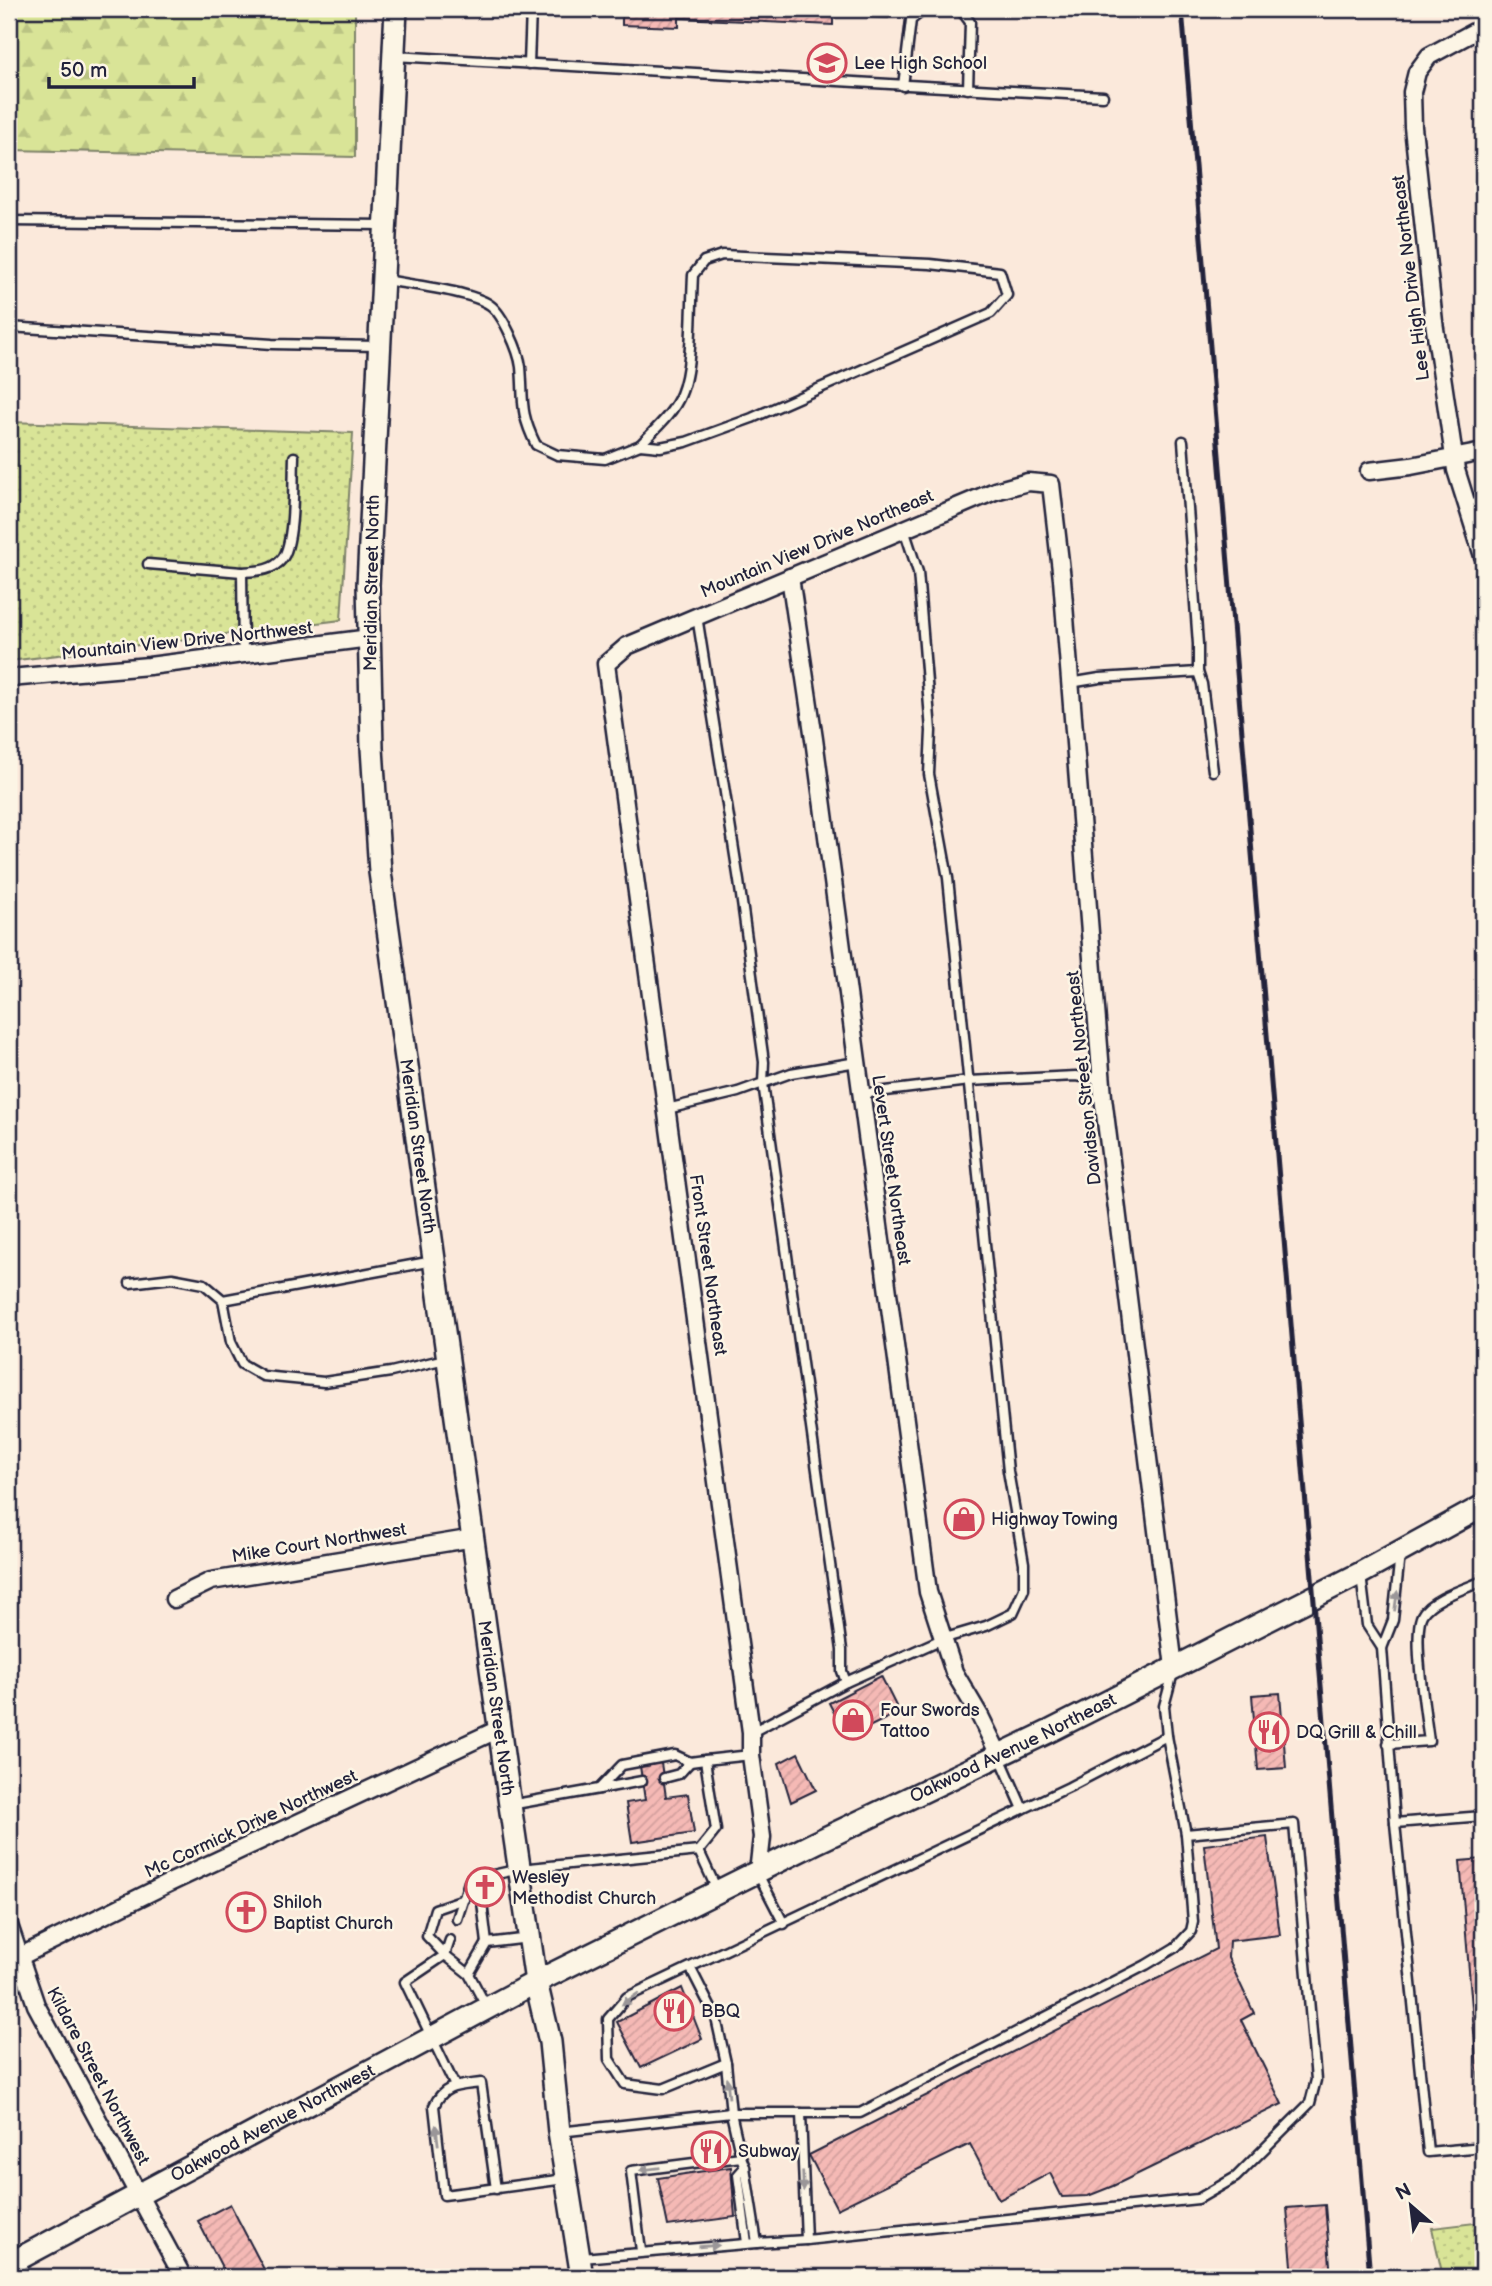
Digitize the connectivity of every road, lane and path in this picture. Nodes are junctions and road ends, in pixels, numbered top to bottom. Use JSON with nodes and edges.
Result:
{"nodes":[{"id":1,"x":396,"y":9,"type":"edge"},
{"id":2,"x":531,"y":9,"type":"edge"},
{"id":3,"x":925,"y":9,"type":"edge"},
{"id":4,"x":960,"y":9,"type":"edge"},
{"id":5,"x":1483,"y":27,"type":"edge"},
{"id":6,"x":394,"y":55,"type":"junction"},
{"id":7,"x":529,"y":64,"type":"junction"},
{"id":8,"x":903,"y":86,"type":"junction"},
{"id":9,"x":968,"y":89,"type":"junction"},
{"id":10,"x":1103,"y":96,"type":"dead end"},
{"id":11,"x":9,"y":221,"type":"edge"},
{"id":12,"x":385,"y":225,"type":"junction"},
{"id":13,"x":383,"y":279,"type":"junction"},
{"id":14,"x":9,"y":327,"type":"edge"},
{"id":15,"x":380,"y":346,"type":"junction"},
{"id":16,"x":1183,"y":441,"type":"dead end"},
{"id":17,"x":640,"y":445,"type":"junction"},
{"id":18,"x":1483,"y":452,"type":"edge"},
{"id":19,"x":294,"y":457,"type":"dead end"},
{"id":20,"x":1455,"y":458,"type":"junction"},
{"id":21,"x":1369,"y":471,"type":"dead end"},
{"id":22,"x":1051,"y":484,"type":"joint"},
{"id":23,"x":904,"y":529,"type":"junction"},
{"id":24,"x":1483,"y":556,"type":"edge"},
{"id":25,"x":148,"y":564,"type":"dead end"},
{"id":26,"x":242,"y":572,"type":"junction"},
{"id":27,"x":789,"y":577,"type":"junction"},
{"id":28,"x":697,"y":616,"type":"junction"},
{"id":29,"x":370,"y":638,"type":"junction"},
{"id":30,"x":243,"y":655,"type":"junction"},
{"id":31,"x":606,"y":664,"type":"joint"},
{"id":32,"x":1198,"y":672,"type":"junction"},
{"id":33,"x":9,"y":678,"type":"edge"},
{"id":34,"x":1070,"y":683,"type":"junction"},
{"id":35,"x":1213,"y":771,"type":"dead end"},
{"id":36,"x":857,"y":1062,"type":"junction"},
{"id":37,"x":1102,"y":1080,"type":"junction"},
{"id":38,"x":969,"y":1081,"type":"junction"},
{"id":39,"x":763,"y":1083,"type":"junction"},
{"id":40,"x":861,"y":1094,"type":"junction"},
{"id":41,"x":667,"y":1109,"type":"junction"},
{"id":42,"x":433,"y":1261,"type":"junction"},
{"id":43,"x":130,"y":1283,"type":"dead end"},
{"id":44,"x":223,"y":1300,"type":"junction"},
{"id":45,"x":448,"y":1359,"type":"junction"},
{"id":46,"x":1483,"y":1506,"type":"edge"},
{"id":47,"x":474,"y":1538,"type":"junction"},
{"id":48,"x":1400,"y":1552,"type":"junction"},
{"id":49,"x":1361,"y":1573,"type":"junction"},
{"id":50,"x":1483,"y":1581,"type":"edge"},
{"id":51,"x":174,"y":1599,"type":"dead end"},
{"id":52,"x":942,"y":1639,"type":"junction"},
{"id":53,"x":1382,"y":1648,"type":"junction"},
{"id":54,"x":1174,"y":1667,"type":"junction"},
{"id":55,"x":846,"y":1682,"type":"junction"},
{"id":56,"x":500,"y":1728,"type":"junction"},
{"id":57,"x":751,"y":1732,"type":"junction"},
{"id":58,"x":1167,"y":1736,"type":"junction"},
{"id":59,"x":1388,"y":1744,"type":"junction"},
{"id":60,"x":751,"y":1755,"type":"junction"},
{"id":61,"x":999,"y":1755,"type":"junction"},
{"id":62,"x":705,"y":1760,"type":"junction"},
{"id":63,"x":690,"y":1762,"type":"junction"},
{"id":64,"x":664,"y":1778,"type":"dead end"},
{"id":65,"x":642,"y":1781,"type":"dead end"},
{"id":66,"x":599,"y":1789,"type":"junction"},
{"id":67,"x":510,"y":1805,"type":"junction"},
{"id":68,"x":1023,"y":1809,"type":"junction"},
{"id":69,"x":1483,"y":1815,"type":"edge"},
{"id":70,"x":1395,"y":1823,"type":"junction"},
{"id":71,"x":1186,"y":1834,"type":"junction"},
{"id":72,"x":699,"y":1851,"type":"junction"},
{"id":73,"x":520,"y":1869,"type":"junction"},
{"id":74,"x":758,"y":1873,"type":"junction"},
{"id":75,"x":478,"y":1878,"type":"junction"},
{"id":76,"x":719,"y":1892,"type":"junction"},
{"id":77,"x":464,"y":1899,"type":"junction"},
{"id":78,"x":457,"y":1919,"type":"dead end"},
{"id":79,"x":783,"y":1924,"type":"junction"},
{"id":80,"x":9,"y":1926,"type":"edge"},
{"id":81,"x":530,"y":1938,"type":"junction"},
{"id":82,"x":450,"y":1940,"type":"dead end"},
{"id":83,"x":487,"y":1943,"type":"junction"},
{"id":84,"x":445,"y":1955,"type":"junction"},
{"id":85,"x":19,"y":1956,"type":"junction"},
{"id":86,"x":691,"y":1969,"type":"junction"},
{"id":87,"x":469,"y":1974,"type":"junction"},
{"id":88,"x":536,"y":1982,"type":"junction"},
{"id":89,"x":487,"y":2009,"type":"junction"},
{"id":90,"x":433,"y":2038,"type":"junction"},
{"id":91,"x":726,"y":2063,"type":"junction"},
{"id":92,"x":455,"y":2086,"type":"junction"},
{"id":93,"x":731,"y":2113,"type":"junction"},
{"id":94,"x":801,"y":2113,"type":"junction"},
{"id":95,"x":559,"y":2132,"type":"junction"},
{"id":96,"x":1483,"y":2147,"type":"edge"},
{"id":97,"x":741,"y":2157,"type":"junction"},
{"id":98,"x":745,"y":2167,"type":"junction"},
{"id":99,"x":567,"y":2179,"type":"junction"},
{"id":100,"x":496,"y":2189,"type":"junction"},
{"id":101,"x":140,"y":2196,"type":"junction"},
{"id":102,"x":806,"y":2240,"type":"junction"},
{"id":103,"x":747,"y":2243,"type":"junction"},
{"id":104,"x":757,"y":2243,"type":"junction"},
{"id":105,"x":641,"y":2252,"type":"junction"},
{"id":106,"x":9,"y":2264,"type":"edge"},
{"id":107,"x":580,"y":2268,"type":"edge"},
{"id":108,"x":183,"y":2277,"type":"edge"}],
"edges":[{"from":1,"to":6,"type":"street","name":"Meridian Street North"},
{"from":2,"to":7,"type":"lane"},
{"from":3,"to":8,"type":"lane"},
{"from":4,"to":9,"type":"lane"},
{"from":5,"to":20,"type":"street","name":"Lee High Drive Northeast"},
{"from":6,"to":7,"type":"lane"},
{"from":6,"to":12,"type":"street","name":"Meridian Street North"},
{"from":7,"to":8,"type":"lane"},
{"from":8,"to":9,"type":"lane"},
{"from":9,"to":10,"type":"lane"},
{"from":11,"to":12,"type":"lane"},
{"from":12,"to":13,"type":"street","name":"Meridian Street North"},
{"from":13,"to":15,"type":"street","name":"Meridian Street North"},
{"from":13,"to":17,"type":"lane"},
{"from":14,"to":15,"type":"lane"},
{"from":15,"to":29,"type":"street","name":"Meridian Street North"},
{"from":16,"to":32,"type":"lane"},
{"from":17,"to":17,"type":"lane"},
{"from":18,"to":20,"type":"street"},
{"from":19,"to":26,"type":"lane"},
{"from":20,"to":21,"type":"street"},
{"from":20,"to":24,"type":"street","name":"Lee High Drive Northeast"},
{"from":22,"to":23,"type":"street","name":"Mountain View Drive Northeast"},
{"from":22,"to":34,"type":"street","name":"Davidson Street Northeast"},
{"from":23,"to":27,"type":"street","name":"Mountain View Drive Northeast"},
{"from":23,"to":38,"type":"lane"},
{"from":25,"to":26,"type":"lane"},
{"from":26,"to":30,"type":"lane"},
{"from":27,"to":28,"type":"street","name":"Mountain View Drive Northeast"},
{"from":27,"to":36,"type":"street","name":"Levert Street Northeast"},
{"from":28,"to":31,"type":"street","name":"Mountain View Drive Northeast"},
{"from":28,"to":39,"type":"lane"},
{"from":29,"to":30,"type":"street","name":"Mountain View Drive Northwest"},
{"from":29,"to":42,"type":"street","name":"Meridian Street North"},
{"from":30,"to":33,"type":"street","name":"Mountain View Drive Northwest"},
{"from":31,"to":41,"type":"street","name":"Front Street Northeast"},
{"from":32,"to":34,"type":"lane"},
{"from":32,"to":35,"type":"lane"},
{"from":34,"to":37,"type":"street","name":"Davidson Street Northeast"},
{"from":36,"to":39,"type":"lane"},
{"from":36,"to":40,"type":"street","name":"Levert Street Northeast"},
{"from":37,"to":38,"type":"lane"},
{"from":37,"to":54,"type":"street","name":"Davidson Street Northeast"},
{"from":38,"to":40,"type":"lane"},
{"from":38,"to":52,"type":"lane"},
{"from":39,"to":41,"type":"lane"},
{"from":39,"to":55,"type":"lane"},
{"from":40,"to":52,"type":"street","name":"Levert Street Northeast"},
{"from":41,"to":57,"type":"street","name":"Front Street Northeast"},
{"from":42,"to":44,"type":"lane"},
{"from":42,"to":45,"type":"street","name":"Meridian Street North"},
{"from":43,"to":44,"type":"lane"},
{"from":44,"to":45,"type":"lane"},
{"from":45,"to":47,"type":"street","name":"Meridian Street North"},
{"from":46,"to":48,"type":"street","name":"Oakwood Avenue Northeast"},
{"from":47,"to":51,"type":"street","name":"Mike Court Northwest"},
{"from":47,"to":56,"type":"street","name":"Meridian Street North"},
{"from":48,"to":49,"type":"street","name":"Oakwood Avenue Northeast"},
{"from":53,"to":48,"type":"lane","one_way":true},
{"from":49,"to":53,"type":"lane"},
{"from":49,"to":54,"type":"street","name":"Oakwood Avenue Northeast"},
{"from":50,"to":59,"type":"lane"},
{"from":52,"to":55,"type":"lane"},
{"from":52,"to":61,"type":"street","name":"Levert Street Northeast"},
{"from":53,"to":59,"type":"lane"},
{"from":54,"to":58,"type":"lane"},
{"from":54,"to":61,"type":"street","name":"Oakwood Avenue Northeast"},
{"from":55,"to":57,"type":"lane"},
{"from":56,"to":67,"type":"street","name":"Meridian Street North"},
{"from":56,"to":85,"type":"street","name":"Mc Cormick Drive Northwest"},
{"from":57,"to":60,"type":"street","name":"Front Street Northeast"},
{"from":58,"to":68,"type":"lane"},
{"from":58,"to":71,"type":"lane"},
{"from":59,"to":70,"type":"lane"},
{"from":60,"to":62,"type":"lane"},
{"from":60,"to":74,"type":"street","name":"Front Street Northeast"},
{"from":61,"to":68,"type":"lane"},
{"from":61,"to":74,"type":"street","name":"Oakwood Avenue Northeast"},
{"from":62,"to":63,"type":"lane"},
{"from":62,"to":72,"type":"lane"},
{"from":63,"to":64,"type":"lane"},
{"from":63,"to":66,"type":"lane"},
{"from":65,"to":66,"type":"lane"},
{"from":66,"to":67,"type":"lane"},
{"from":67,"to":73,"type":"street","name":"Meridian Street North"},
{"from":68,"to":79,"type":"lane"},
{"from":69,"to":70,"type":"lane"},
{"from":70,"to":96,"type":"lane"},
{"from":71,"to":94,"type":"lane"},
{"from":71,"to":102,"type":"lane"},
{"from":72,"to":73,"type":"lane"},
{"from":72,"to":76,"type":"lane"},
{"from":73,"to":75,"type":"lane"},
{"from":73,"to":81,"type":"street","name":"Meridian Street North"},
{"from":74,"to":76,"type":"street","name":"Oakwood Avenue Northeast"},
{"from":74,"to":79,"type":"lane"},
{"from":75,"to":77,"type":"lane"},
{"from":75,"to":83,"type":"lane"},
{"from":76,"to":88,"type":"street","name":"Oakwood Avenue Northeast"},
{"from":77,"to":78,"type":"lane"},
{"from":77,"to":84,"type":"lane"},
{"from":79,"to":86,"type":"lane"},
{"from":80,"to":85,"type":"street","name":"Kildare Street Northwest"},
{"from":81,"to":83,"type":"lane"},
{"from":81,"to":88,"type":"street","name":"Meridian Street North"},
{"from":82,"to":84,"type":"lane"},
{"from":83,"to":87,"type":"lane"},
{"from":84,"to":87,"type":"lane"},
{"from":84,"to":90,"type":"lane"},
{"from":85,"to":101,"type":"street","name":"Kildare Street Northwest"},
{"from":86,"to":91,"type":"lane"},
{"from":86,"to":91,"type":"lane","one_way":true},
{"from":87,"to":89,"type":"lane"},
{"from":88,"to":89,"type":"street","name":"Oakwood Avenue Northwest"},
{"from":88,"to":95,"type":"street","name":"Meridian Street North"},
{"from":89,"to":90,"type":"street","name":"Oakwood Avenue Northwest"},
{"from":90,"to":92,"type":"lane"},
{"from":90,"to":101,"type":"street","name":"Oakwood Avenue Northwest"},
{"from":93,"to":91,"type":"lane","one_way":true},
{"from":92,"to":100,"type":"lane"},
{"from":100,"to":92,"type":"lane","one_way":true},
{"from":93,"to":94,"type":"lane"},
{"from":93,"to":95,"type":"lane"},
{"from":93,"to":97,"type":"lane"},
{"from":94,"to":102,"type":"lane","one_way":true},
{"from":95,"to":99,"type":"street","name":"Meridian Street North"},
{"from":97,"to":98,"type":"lane"},
{"from":97,"to":105,"type":"lane","one_way":true},
{"from":98,"to":103,"type":"lane"},
{"from":98,"to":104,"type":"lane"},
{"from":99,"to":100,"type":"lane"},
{"from":99,"to":107,"type":"street","name":"Meridian Street North"},
{"from":101,"to":106,"type":"street","name":"Oakwood Avenue Northwest"},
{"from":101,"to":108,"type":"street","name":"Kildare Street Northwest"},
{"from":102,"to":104,"type":"lane"},
{"from":103,"to":104,"type":"lane"},
{"from":105,"to":103,"type":"lane","one_way":true},
{"from":105,"to":107,"type":"lane"}]}
